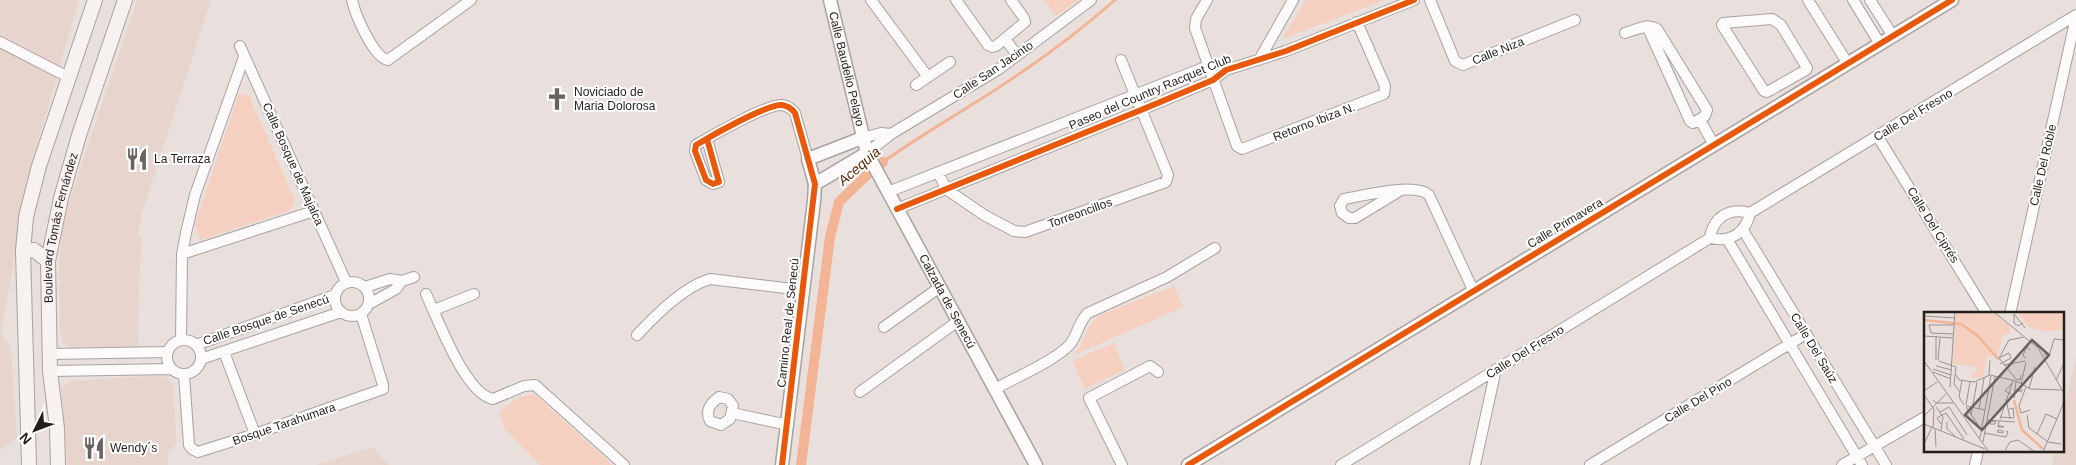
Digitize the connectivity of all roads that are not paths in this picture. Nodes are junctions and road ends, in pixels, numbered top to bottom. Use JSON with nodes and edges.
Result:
{"nodes":[{"id":1,"x":95,"y":0,"type":"edge"},
{"id":2,"x":125,"y":0,"type":"edge"},
{"id":3,"x":352,"y":0,"type":"edge"},
{"id":4,"x":830,"y":0,"type":"edge"},
{"id":5,"x":872,"y":0,"type":"edge"},
{"id":6,"x":956,"y":0,"type":"edge"},
{"id":7,"x":1011,"y":0,"type":"edge"},
{"id":8,"x":1091,"y":0,"type":"edge"},
{"id":9,"x":1207,"y":0,"type":"edge"},
{"id":10,"x":1294,"y":0,"type":"edge"},
{"id":11,"x":1414,"y":0,"type":"edge"},
{"id":12,"x":1430,"y":0,"type":"edge"},
{"id":13,"x":1808,"y":0,"type":"edge"},
{"id":14,"x":1853,"y":0,"type":"edge"},
{"id":15,"x":1870,"y":0,"type":"edge"},
{"id":16,"x":466,"y":1,"type":"edge"},
{"id":17,"x":1945,"y":2,"type":"edge"},
{"id":18,"x":2076,"y":16,"type":"edge"},
{"id":19,"x":1575,"y":20,"type":"dead end"},
{"id":20,"x":1358,"y":22,"type":"junction"},
{"id":21,"x":1647,"y":26,"type":"junction"},
{"id":22,"x":1625,"y":33,"type":"dead end"},
{"id":23,"x":1893,"y":36,"type":"junction"},
{"id":24,"x":1005,"y":39,"type":"junction"},
{"id":25,"x":0,"y":42,"type":"edge"},
{"id":26,"x":1880,"y":44,"type":"junction"},
{"id":27,"x":240,"y":46,"type":"dead end"},
{"id":28,"x":1017,"y":55,"type":"junction"},
{"id":29,"x":244,"y":57,"type":"junction"},
{"id":30,"x":1121,"y":60,"type":"dead end"},
{"id":31,"x":1259,"y":60,"type":"junction"},
{"id":32,"x":950,"y":62,"type":"dead end"},
{"id":33,"x":1848,"y":64,"type":"junction"},
{"id":34,"x":1208,"y":66,"type":"junction"},
{"id":35,"x":1226,"y":70,"type":"junction"},
{"id":36,"x":928,"y":76,"type":"junction"},
{"id":37,"x":70,"y":78,"type":"junction"},
{"id":38,"x":1213,"y":80,"type":"junction"},
{"id":39,"x":1788,"y":81,"type":"junction"},
{"id":40,"x":916,"y":84,"type":"dead end"},
{"id":41,"x":1134,"y":94,"type":"junction"},
{"id":42,"x":1797,"y":95,"type":"junction"},
{"id":43,"x":1141,"y":110,"type":"junction"},
{"id":44,"x":1700,"y":120,"type":"junction"},
{"id":45,"x":891,"y":134,"type":"junction"},
{"id":46,"x":1878,"y":137,"type":"junction"},
{"id":47,"x":862,"y":138,"type":"junction"},
{"id":48,"x":707,"y":139,"type":"dead end"},
{"id":49,"x":1714,"y":146,"type":"junction"},
{"id":50,"x":867,"y":152,"type":"junction"},
{"id":51,"x":808,"y":159,"type":"junction"},
{"id":52,"x":938,"y":172,"type":"junction"},
{"id":53,"x":815,"y":184,"type":"junction"},
{"id":54,"x":946,"y":189,"type":"junction"},
{"id":55,"x":1401,"y":190,"type":"junction"},
{"id":56,"x":888,"y":192,"type":"junction"},
{"id":57,"x":897,"y":209,"type":"junction"},
{"id":58,"x":314,"y":211,"type":"junction"},
{"id":59,"x":1750,"y":213,"type":"junction"},
{"id":60,"x":1743,"y":230,"type":"junction"},
{"id":61,"x":1710,"y":238,"type":"junction"},
{"id":62,"x":1727,"y":239,"type":"junction"},
{"id":63,"x":1215,"y":248,"type":"dead end"},
{"id":64,"x":23,"y":251,"type":"junction"},
{"id":65,"x":182,"y":254,"type":"junction"},
{"id":66,"x":48,"y":261,"type":"junction"},
{"id":67,"x":414,"y":277,"type":"dead end"},
{"id":68,"x":402,"y":281,"type":"junction"},
{"id":69,"x":346,"y":282,"type":"junction"},
{"id":70,"x":365,"y":287,"type":"junction"},
{"id":71,"x":940,"y":287,"type":"junction"},
{"id":72,"x":802,"y":290,"type":"junction"},
{"id":73,"x":1474,"y":292,"type":"junction"},
{"id":74,"x":426,"y":294,"type":"dead end"},
{"id":75,"x":474,"y":294,"type":"dead end"},
{"id":76,"x":335,"y":296,"type":"junction"},
{"id":77,"x":369,"y":304,"type":"junction"},
{"id":78,"x":434,"y":310,"type":"junction"},
{"id":79,"x":341,"y":312,"type":"junction"},
{"id":80,"x":1986,"y":312,"type":"edge"},
{"id":81,"x":2010,"y":312,"type":"edge"},
{"id":82,"x":361,"y":314,"type":"junction"},
{"id":83,"x":958,"y":321,"type":"junction"},
{"id":84,"x":884,"y":327,"type":"dead end"},
{"id":85,"x":1806,"y":334,"type":"junction"},
{"id":86,"x":637,"y":335,"type":"dead end"},
{"id":87,"x":181,"y":340,"type":"junction"},
{"id":88,"x":196,"y":344,"type":"junction"},
{"id":89,"x":1790,"y":344,"type":"junction"},
{"id":90,"x":167,"y":352,"type":"junction"},
{"id":91,"x":224,"y":352,"type":"junction"},
{"id":92,"x":50,"y":354,"type":"junction"},
{"id":93,"x":201,"y":359,"type":"junction"},
{"id":94,"x":171,"y":369,"type":"junction"},
{"id":95,"x":1496,"y":369,"type":"junction"},
{"id":96,"x":50,"y":371,"type":"junction"},
{"id":97,"x":1158,"y":372,"type":"dead end"},
{"id":98,"x":184,"y":375,"type":"junction"},
{"id":99,"x":995,"y":389,"type":"junction"},
{"id":100,"x":860,"y":392,"type":"dead end"},
{"id":101,"x":732,"y":413,"type":"dead end"},
{"id":102,"x":1924,"y":418,"type":"edge"},
{"id":103,"x":788,"y":425,"type":"junction"},
{"id":104,"x":256,"y":434,"type":"junction"},
{"id":105,"x":1875,"y":446,"type":"junction"},
{"id":106,"x":1978,"y":452,"type":"edge"},
{"id":107,"x":1859,"y":461,"type":"edge"},
{"id":108,"x":29,"y":465,"type":"edge"},
{"id":109,"x":58,"y":465,"type":"edge"},
{"id":110,"x":624,"y":465,"type":"edge"},
{"id":111,"x":782,"y":465,"type":"edge"},
{"id":112,"x":1036,"y":465,"type":"edge"},
{"id":113,"x":1122,"y":465,"type":"edge"},
{"id":114,"x":1188,"y":465,"type":"edge"},
{"id":115,"x":1341,"y":465,"type":"edge"},
{"id":116,"x":1475,"y":465,"type":"edge"},
{"id":117,"x":1590,"y":465,"type":"edge"},
{"id":118,"x":1842,"y":465,"type":"edge"},
{"id":119,"x":1886,"y":465,"type":"edge"},
{"id":120,"x":1975,"y":465,"type":"edge"}],
"edges":[{"from":1,"to":37,"type":"main road","name":"Boulevard Tomás Fernández"},
{"from":2,"to":66,"type":"main road","name":"Boulevard Tomás Fernández"},
{"from":3,"to":16,"type":"street"},
{"from":4,"to":47,"type":"street","name":"Calle Baudelio Pelayo"},
{"from":5,"to":36,"type":"street"},
{"from":6,"to":24,"type":"street"},
{"from":7,"to":24,"type":"street"},
{"from":8,"to":28,"type":"street","name":"Calle San Jacinto"},
{"from":9,"to":34,"type":"street"},
{"from":10,"to":31,"type":"street"},
{"from":11,"to":20,"type":"street","name":"Paseo del Country Racquet Club"},
{"from":12,"to":19,"type":"street","name":"Calle Niza"},
{"from":13,"to":33,"type":"street"},
{"from":14,"to":26,"type":"street"},
{"from":15,"to":23,"type":"street"},
{"from":17,"to":23,"type":"street","name":"Calle Primavera"},
{"from":18,"to":46,"type":"street","name":"Calle Del Fresno"},
{"from":18,"to":81,"type":"street","name":"Calle Del Roble"},
{"from":20,"to":31,"type":"street","name":"Paseo del Country Racquet Club"},
{"from":20,"to":38,"type":"street","name":"Retorno Ibiza N."},
{"from":21,"to":22,"type":"street"},
{"from":21,"to":44,"type":"street"},
{"from":21,"to":44,"type":"street"},
{"from":23,"to":26,"type":"street","name":"Calle Primavera"},
{"from":24,"to":28,"type":"street"},
{"from":25,"to":37,"type":"street"},
{"from":26,"to":33,"type":"street","name":"Calle Primavera"},
{"from":27,"to":29,"type":"street","name":"Calle Bosque de Majalca"},
{"from":28,"to":45,"type":"street","name":"Calle San Jacinto"},
{"from":29,"to":58,"type":"street","name":"Calle Bosque de Majalca"},
{"from":29,"to":65,"type":"street"},
{"from":30,"to":41,"type":"street"},
{"from":31,"to":35,"type":"street","name":"Paseo del Country Racquet Club"},
{"from":32,"to":36,"type":"street"},
{"from":33,"to":42,"type":"street","name":"Calle Primavera"},
{"from":34,"to":35,"type":"street","name":"Paseo del Country Racquet Club"},
{"from":34,"to":38,"type":"street"},
{"from":34,"to":41,"type":"street","name":"Paseo del Country Racquet Club"},
{"from":35,"to":38,"type":"street","name":"Paseo del Country Racquet Club"},
{"from":36,"to":40,"type":"street"},
{"from":37,"to":64,"type":"main road","name":"Boulevard Tomás Fernández"},
{"from":38,"to":43,"type":"street","name":"Paseo del Country Racquet Club"},
{"from":39,"to":39,"type":"street"},
{"from":39,"to":42,"type":"street"},
{"from":41,"to":43,"type":"street"},
{"from":41,"to":52,"type":"street","name":"Paseo del Country Racquet Club"},
{"from":42,"to":49,"type":"street","name":"Calle Primavera"},
{"from":43,"to":54,"type":"street","name":"Paseo del Country Racquet Club"},
{"from":43,"to":54,"type":"street","name":"Torreoncillos"},
{"from":44,"to":49,"type":"street"},
{"from":45,"to":47,"type":"street","name":"Calle San Jacinto"},
{"from":45,"to":50,"type":"street","name":"Calle San Jacinto"},
{"from":46,"to":59,"type":"street","name":"Calle Del Fresno"},
{"from":46,"to":80,"type":"street","name":"Calle Del Ciprés"},
{"from":47,"to":50,"type":"street","name":"Calzada de Senecú"},
{"from":47,"to":51,"type":"street"},
{"from":48,"to":51,"type":"street"},
{"from":49,"to":73,"type":"street","name":"Calle Primavera"},
{"from":50,"to":53,"type":"street"},
{"from":50,"to":56,"type":"street","name":"Calzada de Senecú"},
{"from":51,"to":53,"type":"street"},
{"from":52,"to":54,"type":"street"},
{"from":52,"to":56,"type":"street","name":"Paseo del Country Racquet Club"},
{"from":53,"to":72,"type":"street","name":"Camino Real de Senecú"},
{"from":54,"to":57,"type":"street","name":"Paseo del Country Racquet Club"},
{"from":55,"to":55,"type":"street"},
{"from":55,"to":73,"type":"street"},
{"from":56,"to":57,"type":"street","name":"Calzada de Senecú"},
{"from":57,"to":71,"type":"street","name":"Calzada de Senecú"},
{"from":58,"to":65,"type":"street"},
{"from":58,"to":69,"type":"street","name":"Calle Bosque de Majalca"},
{"from":59,"to":60,"type":"street"},
{"from":59,"to":61,"type":"street","name":"Calle Del Fresno"},
{"from":60,"to":62,"type":"street"},
{"from":60,"to":85,"type":"street","name":"Calle Del Saúz"},
{"from":61,"to":62,"type":"street"},
{"from":61,"to":95,"type":"street","name":"Calle Del Fresno"},
{"from":62,"to":89,"type":"street","name":"Calle Del Saúz"},
{"from":63,"to":99,"type":"street"},
{"from":64,"to":66,"type":"main road"},
{"from":64,"to":108,"type":"main road","name":"Boulevard Tomás Fernández"},
{"from":65,"to":87,"type":"street"},
{"from":66,"to":92,"type":"main road","name":"Boulevard Tomás Fernández"},
{"from":67,"to":68,"type":"street"},
{"from":68,"to":70,"type":"street"},
{"from":68,"to":77,"type":"street"},
{"from":69,"to":70,"type":"street"},
{"from":69,"to":76,"type":"street"},
{"from":70,"to":77,"type":"street"},
{"from":71,"to":83,"type":"street","name":"Calzada de Senecú"},
{"from":71,"to":84,"type":"street"},
{"from":72,"to":86,"type":"street"},
{"from":72,"to":103,"type":"street","name":"Camino Real de Senecú"},
{"from":73,"to":114,"type":"street","name":"Calle Primavera"},
{"from":74,"to":78,"type":"street"},
{"from":75,"to":78,"type":"street"},
{"from":76,"to":79,"type":"street"},
{"from":76,"to":88,"type":"street","name":"Calle Bosque de Senecú"},
{"from":77,"to":82,"type":"street"},
{"from":78,"to":110,"type":"street"},
{"from":79,"to":82,"type":"street"},
{"from":79,"to":91,"type":"street","name":"Calle Bosque de Senecú"},
{"from":82,"to":104,"type":"street","name":"Bosque Tarahumara"},
{"from":83,"to":99,"type":"street","name":"Calzada de Senecú"},
{"from":83,"to":100,"type":"street"},
{"from":85,"to":89,"type":"street","name":"Calle Del Pino"},
{"from":85,"to":105,"type":"street","name":"Calle Del Saúz"},
{"from":87,"to":88,"type":"street"},
{"from":87,"to":90,"type":"street"},
{"from":88,"to":93,"type":"street"},
{"from":89,"to":107,"type":"street","name":"Calle Del Saúz"},
{"from":89,"to":117,"type":"street","name":"Calle Del Pino"},
{"from":90,"to":92,"type":"street"},
{"from":90,"to":94,"type":"street"},
{"from":91,"to":93,"type":"street","name":"Calle Bosque de Senecú"},
{"from":91,"to":104,"type":"street"},
{"from":92,"to":96,"type":"main road","name":"Boulevard Tomás Fernández"},
{"from":93,"to":98,"type":"street"},
{"from":94,"to":96,"type":"street"},
{"from":94,"to":98,"type":"street"},
{"from":95,"to":115,"type":"street","name":"Calle Del Fresno"},
{"from":95,"to":116,"type":"street"},
{"from":96,"to":109,"type":"main road","name":"Boulevard Tomás Fernández"},
{"from":97,"to":113,"type":"street"},
{"from":98,"to":104,"type":"street","name":"Bosque Tarahumara"},
{"from":99,"to":112,"type":"street","name":"Calzada de Senecú"},
{"from":101,"to":103,"type":"street"},
{"from":102,"to":105,"type":"street"},
{"from":103,"to":111,"type":"street","name":"Camino Real de Senecú"},
{"from":105,"to":107,"type":"street"},
{"from":105,"to":119,"type":"street","name":"Calle Del Saúz"},
{"from":106,"to":120,"type":"street"},
{"from":107,"to":118,"type":"street"}]}
